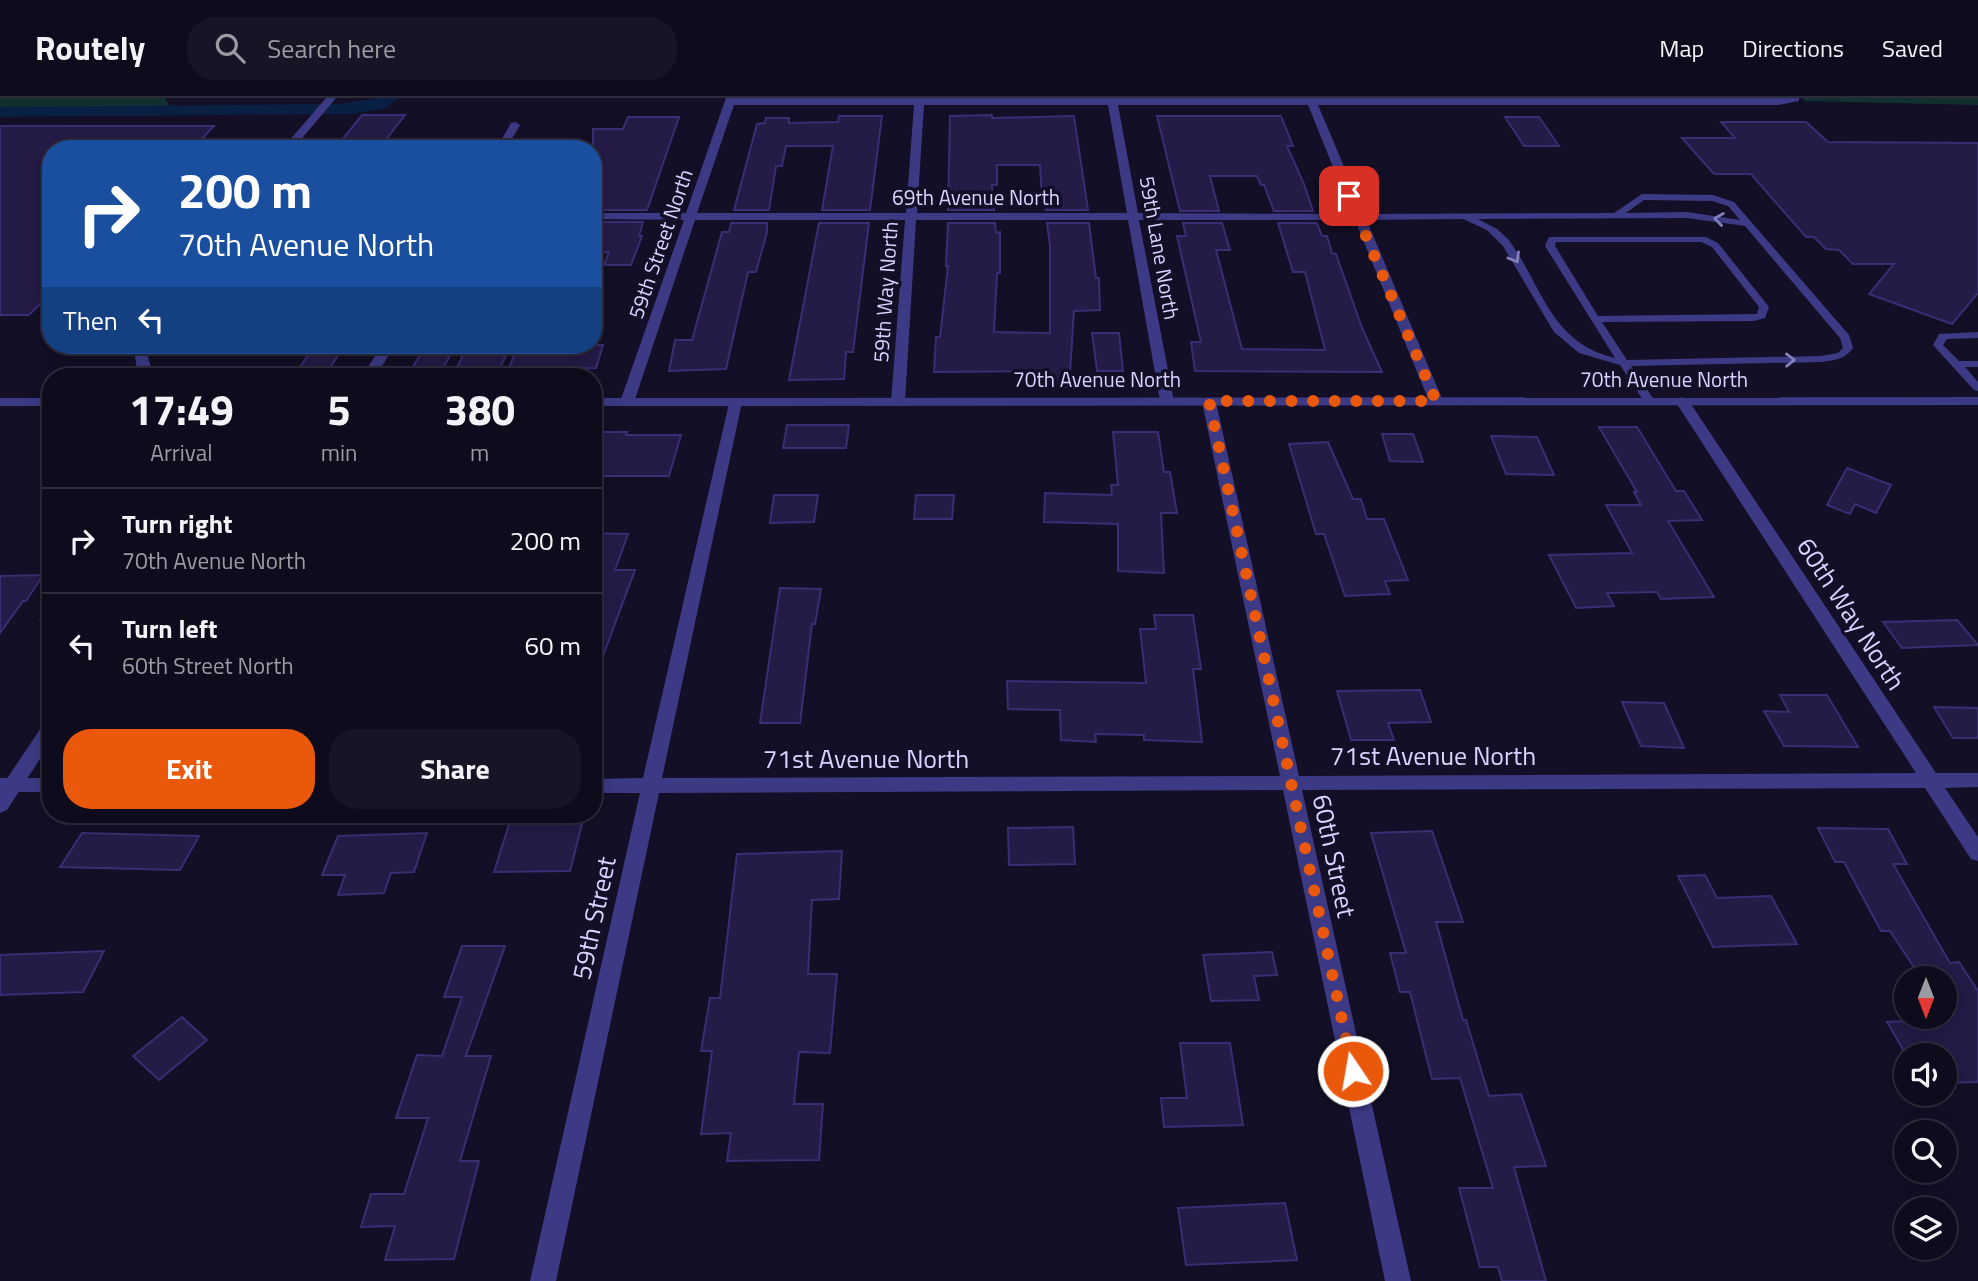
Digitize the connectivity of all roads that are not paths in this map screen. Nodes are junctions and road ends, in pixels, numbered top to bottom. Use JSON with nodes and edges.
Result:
{"nodes":[{"id":1,"x":1794,"y":99,"type":"edge"},
{"id":2,"x":329,"y":100,"type":"edge"},
{"id":3,"x":730,"y":100,"type":"edge"},
{"id":4,"x":1311,"y":100,"type":"edge"},
{"id":5,"x":919,"y":102,"type":"junction"},
{"id":6,"x":1112,"y":102,"type":"junction"},
{"id":7,"x":515,"y":125,"type":"dead end"},
{"id":8,"x":295,"y":140,"type":"edge"},
{"id":9,"x":506,"y":140,"type":"edge"},
{"id":10,"x":691,"y":215,"type":"junction"},
{"id":11,"x":1617,"y":215,"type":"junction"},
{"id":12,"x":602,"y":216,"type":"edge"},
{"id":13,"x":1464,"y":216,"type":"junction"},
{"id":14,"x":1582,"y":216,"type":"junction"},
{"id":15,"x":911,"y":217,"type":"junction"},
{"id":16,"x":1135,"y":217,"type":"junction"},
{"id":17,"x":1358,"y":217,"type":"junction"},
{"id":18,"x":1748,"y":223,"type":"junction"},
{"id":19,"x":1597,"y":238,"type":"junction"},
{"id":20,"x":1596,"y":319,"type":"junction"},
{"id":21,"x":1978,"y":335,"type":"edge"},
{"id":22,"x":1624,"y":363,"type":"junction"},
{"id":23,"x":1956,"y":364,"type":"junction"},
{"id":24,"x":1978,"y":364,"type":"edge"},
{"id":25,"x":1978,"y":388,"type":"edge"},
{"id":26,"x":735,"y":401,"type":"junction"},
{"id":27,"x":898,"y":401,"type":"junction"},
{"id":28,"x":1167,"y":401,"type":"junction"},
{"id":29,"x":1209,"y":401,"type":"junction"},
{"id":30,"x":1436,"y":401,"type":"junction"},
{"id":31,"x":1649,"y":401,"type":"junction"},
{"id":32,"x":1682,"y":401,"type":"junction"},
{"id":33,"x":1978,"y":401,"type":"edge"},
{"id":34,"x":0,"y":402,"type":"edge"},
{"id":35,"x":42,"y":402,"type":"edge"},
{"id":36,"x":602,"y":402,"type":"edge"},
{"id":37,"x":628,"y":402,"type":"junction"},
{"id":38,"x":42,"y":739,"type":"edge"},
{"id":39,"x":1978,"y":780,"type":"edge"},
{"id":40,"x":1931,"y":781,"type":"junction"},
{"id":41,"x":1291,"y":783,"type":"junction"},
{"id":42,"x":7,"y":785,"type":"edge"},
{"id":43,"x":42,"y":785,"type":"edge"},
{"id":44,"x":602,"y":786,"type":"edge"},
{"id":45,"x":649,"y":786,"type":"junction"},
{"id":46,"x":0,"y":805,"type":"edge"},
{"id":47,"x":1978,"y":853,"type":"edge"},
{"id":48,"x":542,"y":1281,"type":"edge"},
{"id":49,"x":1398,"y":1281,"type":"edge"}],
"edges":[{"from":1,"to":4,"type":"street"},
{"from":2,"to":8,"type":"street"},
{"from":3,"to":5,"type":"street"},
{"from":3,"to":10,"type":"street","name":"59th Street North"},
{"from":4,"to":6,"type":"street"},
{"from":4,"to":17,"type":"street"},
{"from":5,"to":6,"type":"street"},
{"from":5,"to":15,"type":"street","name":"59th Way North"},
{"from":6,"to":16,"type":"street","name":"59th Lane North"},
{"from":7,"to":9,"type":"street"},
{"from":10,"to":12,"type":"street","name":"69th Avenue North"},
{"from":10,"to":15,"type":"street","name":"69th Avenue North"},
{"from":10,"to":37,"type":"street","name":"59th Street North"},
{"from":11,"to":14,"type":"lane"},
{"from":18,"to":11,"type":"lane","one_way":true},
{"from":11,"to":18,"type":"lane"},
{"from":13,"to":14,"type":"lane"},
{"from":13,"to":17,"type":"lane"},
{"from":13,"to":22,"type":"lane","one_way":true},
{"from":14,"to":19,"type":"lane"},
{"from":15,"to":16,"type":"street","name":"69th Avenue North"},
{"from":15,"to":27,"type":"street","name":"59th Way North"},
{"from":16,"to":17,"type":"street","name":"69th Avenue North"},
{"from":16,"to":28,"type":"street","name":"59th Lane North"},
{"from":17,"to":30,"type":"street"},
{"from":22,"to":18,"type":"lane","one_way":true},
{"from":19,"to":20,"type":"lane"},
{"from":19,"to":20,"type":"lane"},
{"from":20,"to":22,"type":"lane"},
{"from":21,"to":23,"type":"lane"},
{"from":22,"to":31,"type":"lane"},
{"from":23,"to":24,"type":"lane"},
{"from":23,"to":25,"type":"lane"},
{"from":26,"to":27,"type":"street","name":"70th Avenue North"},
{"from":26,"to":37,"type":"street","name":"70th Avenue North"},
{"from":26,"to":45,"type":"street","name":"59th Street"},
{"from":27,"to":28,"type":"street","name":"70th Avenue North"},
{"from":28,"to":29,"type":"street","name":"70th Avenue North"},
{"from":29,"to":30,"type":"street","name":"70th Avenue North"},
{"from":29,"to":41,"type":"street","name":"60th Street"},
{"from":30,"to":31,"type":"street","name":"70th Avenue North"},
{"from":31,"to":32,"type":"street","name":"70th Avenue North"},
{"from":32,"to":33,"type":"street","name":"70th Avenue North"},
{"from":32,"to":40,"type":"street","name":"60th Way North"},
{"from":34,"to":35,"type":"street"},
{"from":36,"to":37,"type":"street","name":"70th Avenue North"},
{"from":38,"to":42,"type":"street"},
{"from":39,"to":40,"type":"street","name":"71st Avenue North"},
{"from":40,"to":41,"type":"street","name":"71st Avenue North"},
{"from":40,"to":47,"type":"street","name":"60th Way North"},
{"from":41,"to":45,"type":"street","name":"71st Avenue North"},
{"from":41,"to":49,"type":"street","name":"60th Street"},
{"from":42,"to":43,"type":"street"},
{"from":42,"to":46,"type":"street"},
{"from":44,"to":45,"type":"street","name":"71st Avenue North"},
{"from":45,"to":48,"type":"street","name":"59th Street"}]}
